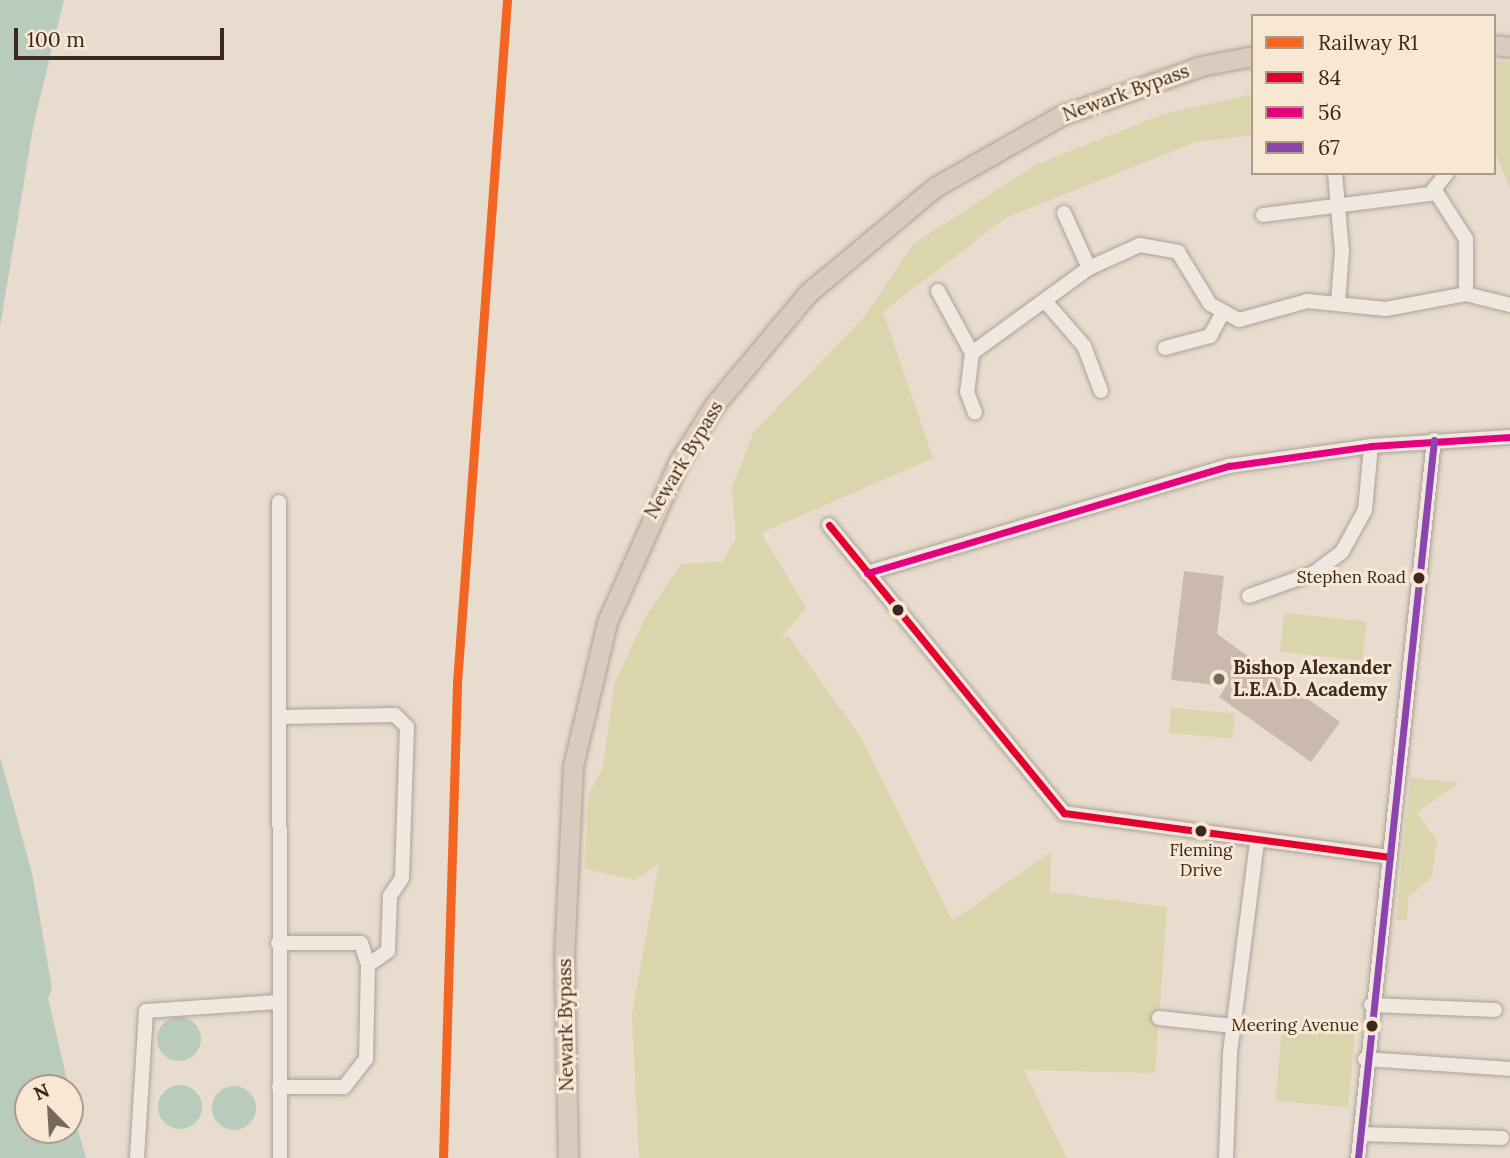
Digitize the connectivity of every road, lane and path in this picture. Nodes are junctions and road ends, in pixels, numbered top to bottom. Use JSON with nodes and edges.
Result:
{"nodes":[{"id":1,"x":1251,"y":56,"type":"edge"},
{"id":2,"x":1335,"y":175,"type":"edge"},
{"id":3,"x":1446,"y":175,"type":"edge"},
{"id":4,"x":1435,"y":191,"type":"junction"},
{"id":5,"x":1334,"y":205,"type":"junction"},
{"id":6,"x":1064,"y":213,"type":"dead end"},
{"id":7,"x":1263,"y":215,"type":"dead end"},
{"id":8,"x":1089,"y":268,"type":"junction"},
{"id":9,"x":938,"y":291,"type":"dead end"},
{"id":10,"x":1466,"y":294,"type":"junction"},
{"id":11,"x":1045,"y":301,"type":"junction"},
{"id":12,"x":1338,"y":302,"type":"junction"},
{"id":13,"x":1510,"y":305,"type":"edge"},
{"id":14,"x":1222,"y":314,"type":"junction"},
{"id":15,"x":1165,"y":348,"type":"dead end"},
{"id":16,"x":972,"y":353,"type":"junction"},
{"id":17,"x":1101,"y":391,"type":"dead end"},
{"id":18,"x":975,"y":413,"type":"dead end"},
{"id":19,"x":1510,"y":437,"type":"edge"},
{"id":20,"x":1434,"y":440,"type":"junction"},
{"id":21,"x":1371,"y":446,"type":"junction"},
{"id":22,"x":279,"y":502,"type":"dead end"},
{"id":23,"x":829,"y":525,"type":"dead end"},
{"id":24,"x":867,"y":573,"type":"junction"},
{"id":25,"x":1249,"y":596,"type":"dead end"},
{"id":26,"x":279,"y":717,"type":"junction"},
{"id":27,"x":1257,"y":841,"type":"junction"},
{"id":28,"x":1390,"y":857,"type":"junction"},
{"id":29,"x":278,"y":943,"type":"junction"},
{"id":30,"x":368,"y":965,"type":"junction"},
{"id":31,"x":278,"y":1002,"type":"junction"},
{"id":32,"x":1371,"y":1005,"type":"junction"},
{"id":33,"x":1495,"y":1010,"type":"dead end"},
{"id":34,"x":1159,"y":1018,"type":"dead end"},
{"id":35,"x":1233,"y":1026,"type":"junction"},
{"id":36,"x":1365,"y":1059,"type":"junction"},
{"id":37,"x":1510,"y":1069,"type":"edge"},
{"id":38,"x":279,"y":1087,"type":"junction"},
{"id":39,"x":1360,"y":1133,"type":"junction"},
{"id":40,"x":1502,"y":1138,"type":"dead end"},
{"id":41,"x":137,"y":1158,"type":"edge"},
{"id":42,"x":280,"y":1158,"type":"edge"},
{"id":43,"x":568,"y":1158,"type":"edge"},
{"id":44,"x":1226,"y":1158,"type":"edge"},
{"id":45,"x":1358,"y":1158,"type":"edge"}],
"edges":[{"from":1,"to":43,"type":"highway","name":"Newark Bypass"},
{"from":2,"to":5,"type":"street"},
{"from":3,"to":4,"type":"street"},
{"from":4,"to":5,"type":"street"},
{"from":4,"to":10,"type":"street"},
{"from":5,"to":7,"type":"street"},
{"from":5,"to":12,"type":"street"},
{"from":6,"to":8,"type":"street"},
{"from":8,"to":11,"type":"street"},
{"from":8,"to":14,"type":"street"},
{"from":9,"to":16,"type":"street"},
{"from":10,"to":12,"type":"street"},
{"from":10,"to":13,"type":"street"},
{"from":11,"to":16,"type":"street"},
{"from":11,"to":17,"type":"street"},
{"from":12,"to":14,"type":"street"},
{"from":14,"to":15,"type":"street"},
{"from":16,"to":18,"type":"street"},
{"from":19,"to":20,"type":"street"},
{"from":20,"to":21,"type":"street"},
{"from":20,"to":28,"type":"street"},
{"from":21,"to":24,"type":"street"},
{"from":21,"to":25,"type":"street"},
{"from":22,"to":26,"type":"street"},
{"from":23,"to":24,"type":"street"},
{"from":24,"to":27,"type":"street"},
{"from":26,"to":29,"type":"street"},
{"from":26,"to":30,"type":"street"},
{"from":27,"to":28,"type":"street"},
{"from":27,"to":35,"type":"street"},
{"from":28,"to":32,"type":"street"},
{"from":29,"to":30,"type":"street"},
{"from":29,"to":31,"type":"street"},
{"from":30,"to":38,"type":"street"},
{"from":31,"to":38,"type":"street"},
{"from":31,"to":41,"type":"street"},
{"from":32,"to":33,"type":"street"},
{"from":32,"to":36,"type":"street"},
{"from":34,"to":35,"type":"street"},
{"from":35,"to":44,"type":"street"},
{"from":36,"to":37,"type":"street"},
{"from":36,"to":39,"type":"street"},
{"from":38,"to":42,"type":"street"},
{"from":39,"to":40,"type":"street"},
{"from":39,"to":45,"type":"street"}]}
